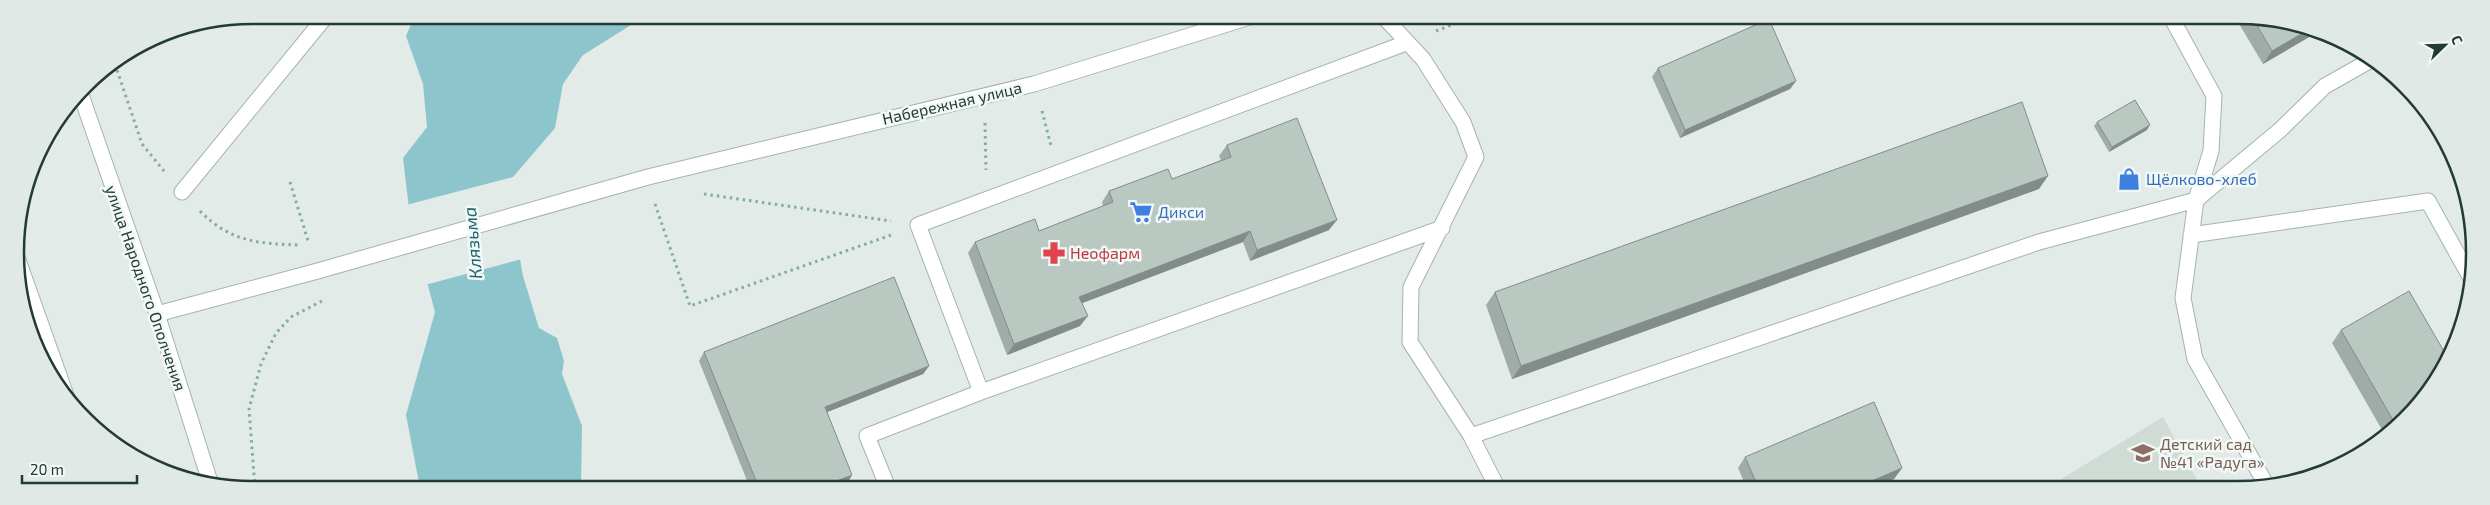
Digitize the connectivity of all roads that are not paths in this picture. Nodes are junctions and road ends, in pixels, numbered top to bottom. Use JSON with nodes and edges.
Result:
{"nodes":[{"id":1,"x":321,"y":24,"type":"edge"},
{"id":2,"x":1227,"y":24,"type":"edge"},
{"id":3,"x":1390,"y":24,"type":"edge"},
{"id":4,"x":2175,"y":24,"type":"edge"},
{"id":5,"x":1406,"y":43,"type":"junction"},
{"id":6,"x":2366,"y":63,"type":"edge"},
{"id":7,"x":83,"y":100,"type":"edge"},
{"id":8,"x":182,"y":192,"type":"dead end"},
{"id":9,"x":2196,"y":200,"type":"junction"},
{"id":10,"x":1442,"y":228,"type":"junction"},
{"id":11,"x":2191,"y":236,"type":"junction"},
{"id":12,"x":2466,"y":269,"type":"edge"},
{"id":13,"x":26,"y":283,"type":"edge"},
{"id":14,"x":157,"y":314,"type":"junction"},
{"id":15,"x":59,"y":375,"type":"edge"},
{"id":16,"x":981,"y":392,"type":"junction"},
{"id":17,"x":1471,"y":436,"type":"junction"},
{"id":18,"x":208,"y":477,"type":"edge"},
{"id":19,"x":2263,"y":479,"type":"edge"},
{"id":20,"x":885,"y":481,"type":"edge"},
{"id":21,"x":1494,"y":481,"type":"edge"}],
"edges":[{"from":1,"to":8,"type":"street"},
{"from":2,"to":14,"type":"street","name":"Набережная улица"},
{"from":3,"to":5,"type":"street"},
{"from":4,"to":9,"type":"street"},
{"from":5,"to":10,"type":"street"},
{"from":5,"to":16,"type":"street"},
{"from":6,"to":9,"type":"street"},
{"from":7,"to":14,"type":"street","name":"улица Народного Ополчения"},
{"from":9,"to":11,"type":"street"},
{"from":9,"to":17,"type":"street"},
{"from":10,"to":16,"type":"street"},
{"from":10,"to":17,"type":"street"},
{"from":11,"to":12,"type":"street"},
{"from":11,"to":19,"type":"street"},
{"from":13,"to":15,"type":"street"},
{"from":14,"to":18,"type":"street","name":"улица Народного Ополчения"},
{"from":16,"to":20,"type":"street"},
{"from":17,"to":21,"type":"street"}]}
